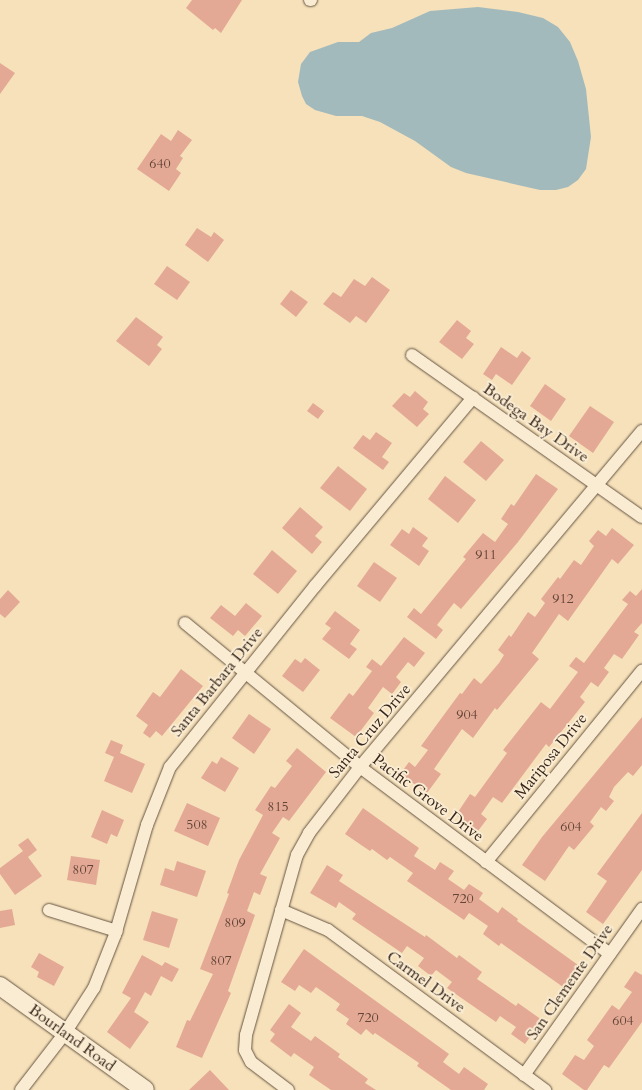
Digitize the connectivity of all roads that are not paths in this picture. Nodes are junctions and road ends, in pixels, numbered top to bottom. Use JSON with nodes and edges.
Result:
{"nodes":[{"id":1,"x":412,"y":354,"type":"dead end"},
{"id":2,"x":473,"y":398,"type":"junction"},
{"id":3,"x":642,"y":431,"type":"edge"},
{"id":4,"x":597,"y":485,"type":"junction"},
{"id":5,"x":642,"y":518,"type":"edge"},
{"id":6,"x":186,"y":624,"type":"dead end"},
{"id":7,"x":642,"y":671,"type":"edge"},
{"id":8,"x":246,"y":672,"type":"junction"},
{"id":9,"x":360,"y":767,"type":"junction"},
{"id":10,"x":486,"y":862,"type":"junction"},
{"id":11,"x":642,"y":909,"type":"edge"},
{"id":12,"x":49,"y":910,"type":"dead end"},
{"id":13,"x":282,"y":910,"type":"junction"},
{"id":14,"x":117,"y":931,"type":"junction"},
{"id":15,"x":610,"y":954,"type":"junction"},
{"id":16,"x":0,"y":986,"type":"edge"},
{"id":17,"x":65,"y":1033,"type":"junction"},
{"id":18,"x":524,"y":1075,"type":"junction"},
{"id":19,"x":21,"y":1090,"type":"edge"},
{"id":20,"x":145,"y":1090,"type":"edge"},
{"id":21,"x":288,"y":1090,"type":"edge"},
{"id":22,"x":545,"y":1090,"type":"edge"}],
"edges":[{"from":1,"to":2,"type":"street","name":"Bodega Bay Drive"},
{"from":2,"to":4,"type":"street","name":"Bodega Bay Drive"},
{"from":2,"to":8,"type":"street","name":"Santa Barbara Drive"},
{"from":3,"to":4,"type":"street","name":"Santa Cruz Drive"},
{"from":4,"to":5,"type":"street","name":"Bodega Bay Drive"},
{"from":4,"to":9,"type":"street","name":"Santa Cruz Drive"},
{"from":6,"to":8,"type":"street","name":"Pacific Grove Drive"},
{"from":7,"to":10,"type":"street","name":"Mariposa Drive"},
{"from":8,"to":9,"type":"street","name":"Pacific Grove Drive"},
{"from":8,"to":14,"type":"street","name":"Santa Barbara Drive"},
{"from":9,"to":10,"type":"street","name":"Pacific Grove Drive"},
{"from":9,"to":13,"type":"street","name":"Santa Cruz Drive"},
{"from":10,"to":15,"type":"street","name":"Pacific Grove Drive"},
{"from":11,"to":15,"type":"street","name":"San Clemente Drive"},
{"from":12,"to":14,"type":"street"},
{"from":13,"to":18,"type":"street","name":"Carmel Drive"},
{"from":13,"to":21,"type":"street","name":"Santa Cruz Drive"},
{"from":14,"to":17,"type":"street","name":"Santa Barbara Drive"},
{"from":15,"to":18,"type":"street","name":"San Clemente Drive"},
{"from":16,"to":17,"type":"main road","name":"Bourland Road"},
{"from":17,"to":19,"type":"street","name":"Santa Barbara Drive"},
{"from":17,"to":20,"type":"main road","name":"Bourland Road"},
{"from":18,"to":22,"type":"street","name":"Carmel Drive"}]}
